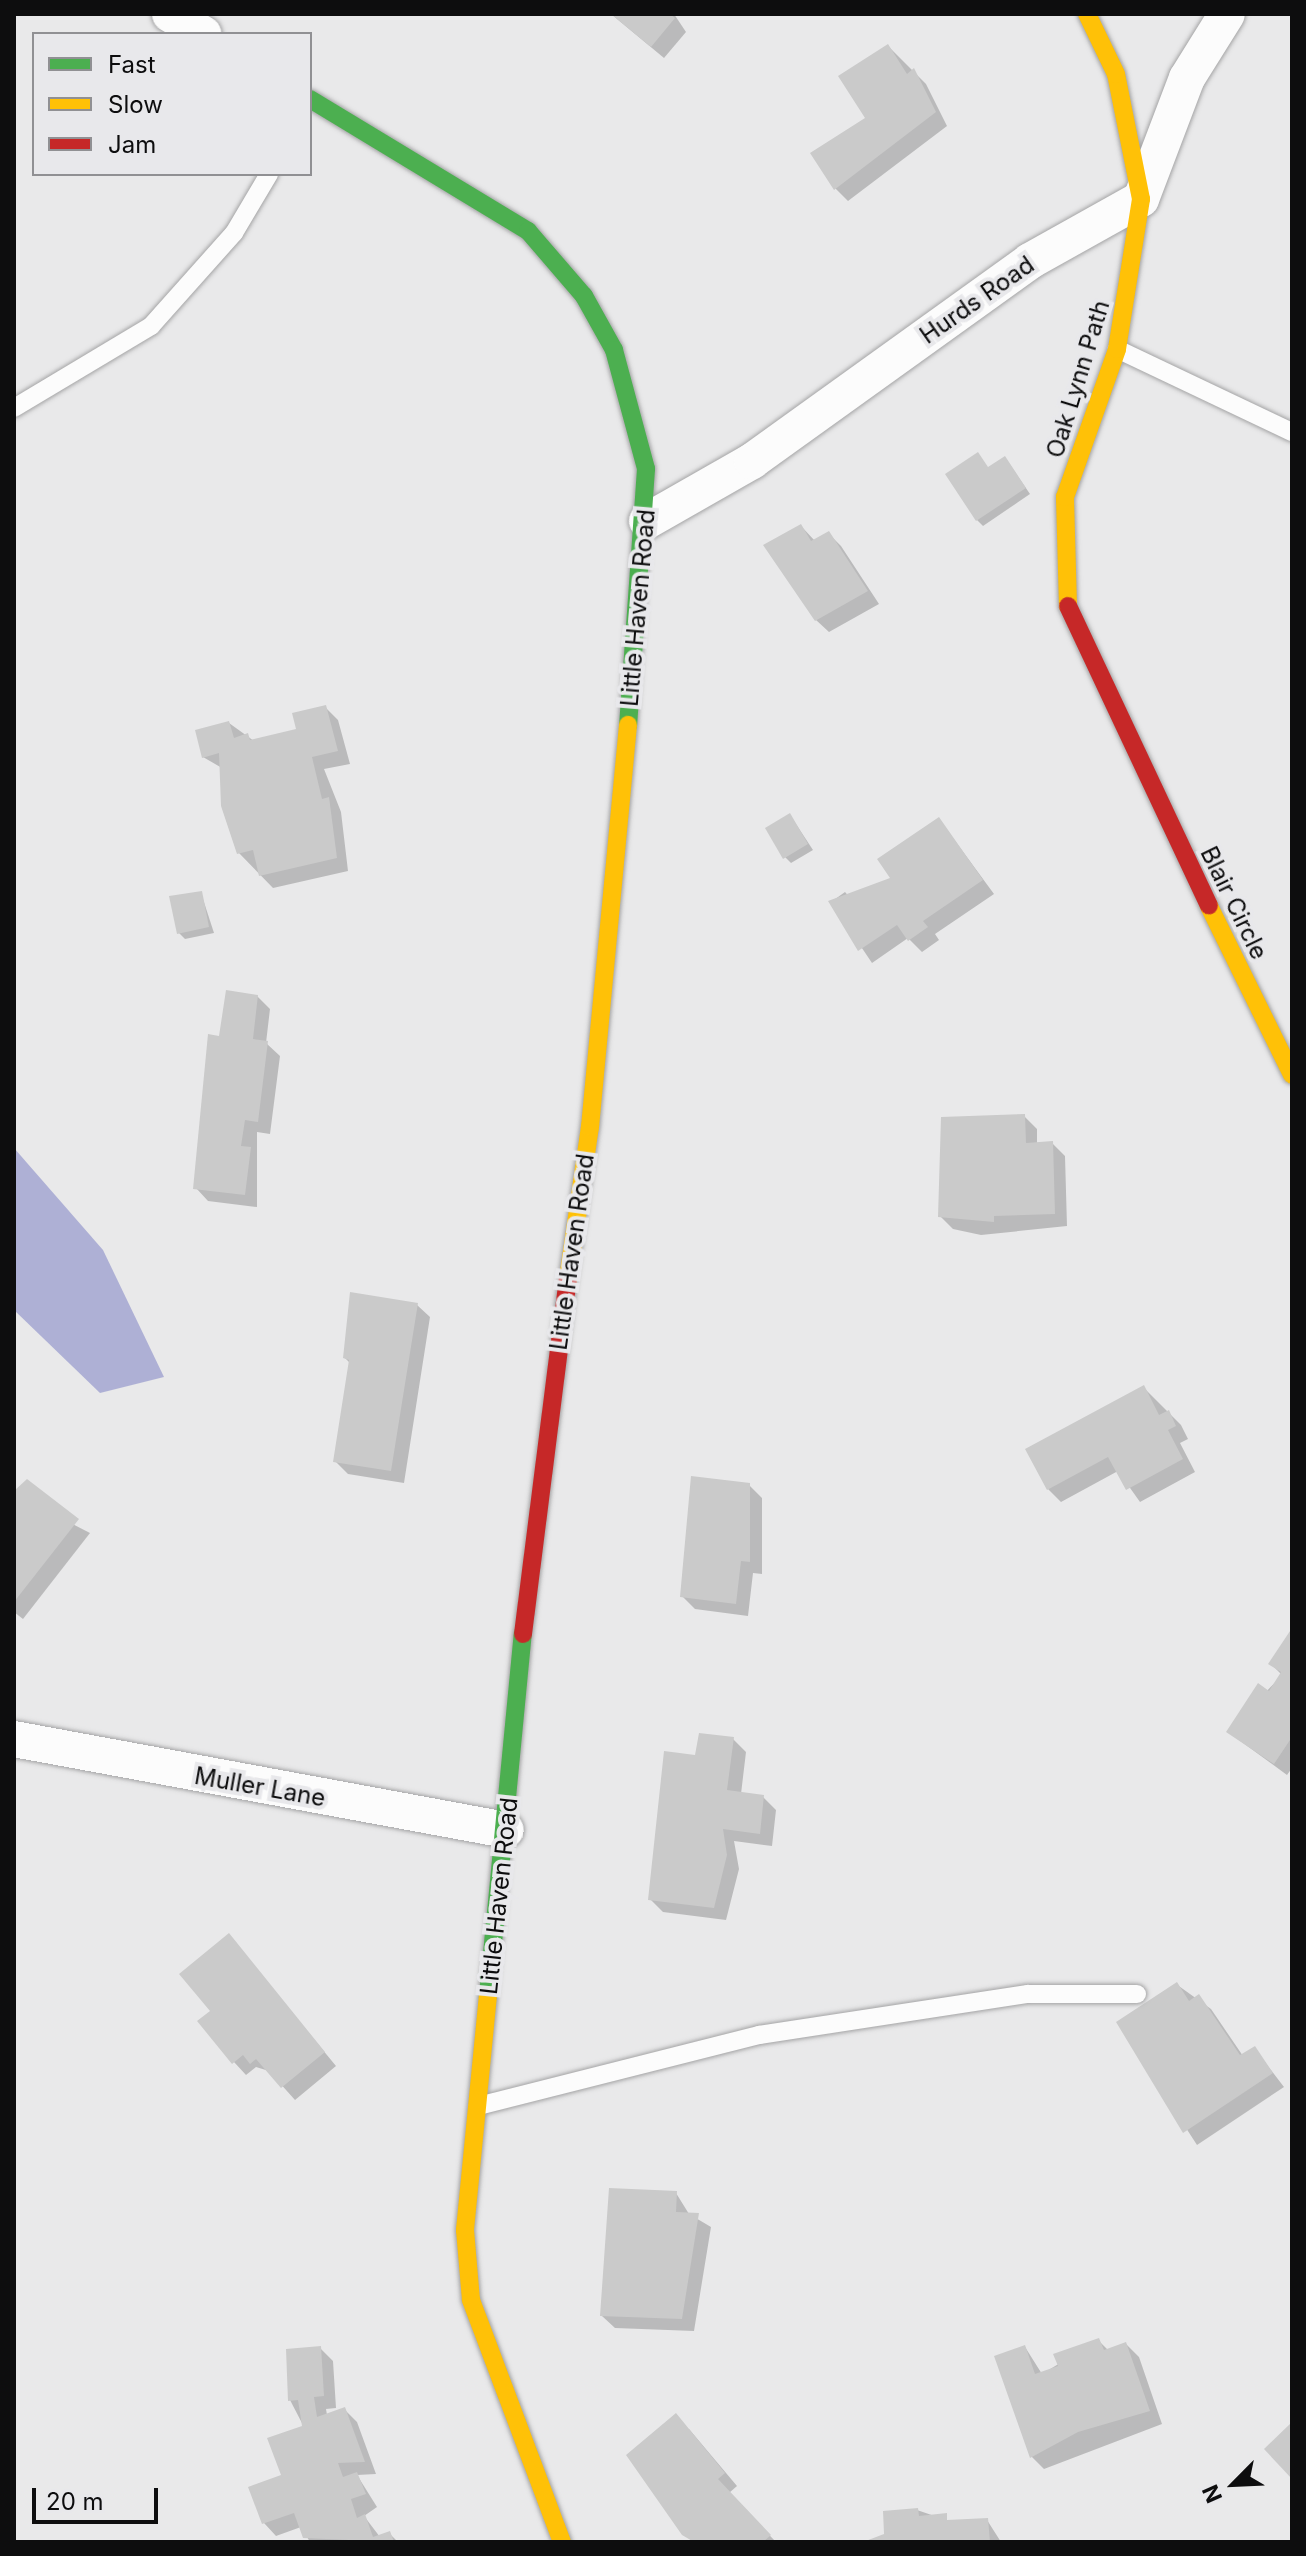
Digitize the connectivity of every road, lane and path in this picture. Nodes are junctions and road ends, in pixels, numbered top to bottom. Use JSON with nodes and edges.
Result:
{"nodes":[{"id":1,"x":170,"y":14,"type":"edge"},
{"id":2,"x":1087,"y":14,"type":"edge"},
{"id":3,"x":1227,"y":14,"type":"edge"},
{"id":4,"x":200,"y":32,"type":"edge"},
{"id":5,"x":312,"y":100,"type":"edge"},
{"id":6,"x":334,"y":114,"type":"junction"},
{"id":7,"x":312,"y":130,"type":"edge"},
{"id":8,"x":268,"y":176,"type":"edge"},
{"id":9,"x":1141,"y":199,"type":"junction"},
{"id":10,"x":1117,"y":349,"type":"junction"},
{"id":11,"x":14,"y":408,"type":"edge"},
{"id":12,"x":1292,"y":432,"type":"edge"},
{"id":13,"x":647,"y":521,"type":"junction"},
{"id":14,"x":1133,"y":751,"type":"joint"},
{"id":15,"x":1292,"y":1075,"type":"edge"},
{"id":16,"x":14,"y":1739,"type":"edge"},
{"id":17,"x":506,"y":1830,"type":"junction"},
{"id":18,"x":1137,"y":1994,"type":"dead end"},
{"id":19,"x":478,"y":2106,"type":"junction"},
{"id":20,"x":562,"y":2542,"type":"edge"}],
"edges":[{"from":1,"to":4,"type":"street"},
{"from":2,"to":9,"type":"street","name":"Oak Lynn Path"},
{"from":3,"to":9,"type":"street"},
{"from":5,"to":6,"type":"street","name":"Little Haven Road"},
{"from":6,"to":7,"type":"lane"},
{"from":6,"to":13,"type":"street","name":"Little Haven Road"},
{"from":8,"to":11,"type":"lane"},
{"from":9,"to":10,"type":"street","name":"Oak Lynn Path"},
{"from":9,"to":13,"type":"street","name":"Hurds Road"},
{"from":10,"to":12,"type":"lane"},
{"from":10,"to":14,"type":"street","name":"Oak Lynn Path"},
{"from":13,"to":17,"type":"street","name":"Little Haven Road"},
{"from":14,"to":15,"type":"street","name":"Blair Circle"},
{"from":16,"to":17,"type":"street","name":"Muller Lane"},
{"from":17,"to":19,"type":"street","name":"Little Haven Road"},
{"from":18,"to":19,"type":"lane"},
{"from":19,"to":20,"type":"street","name":"Little Haven Road"}]}
